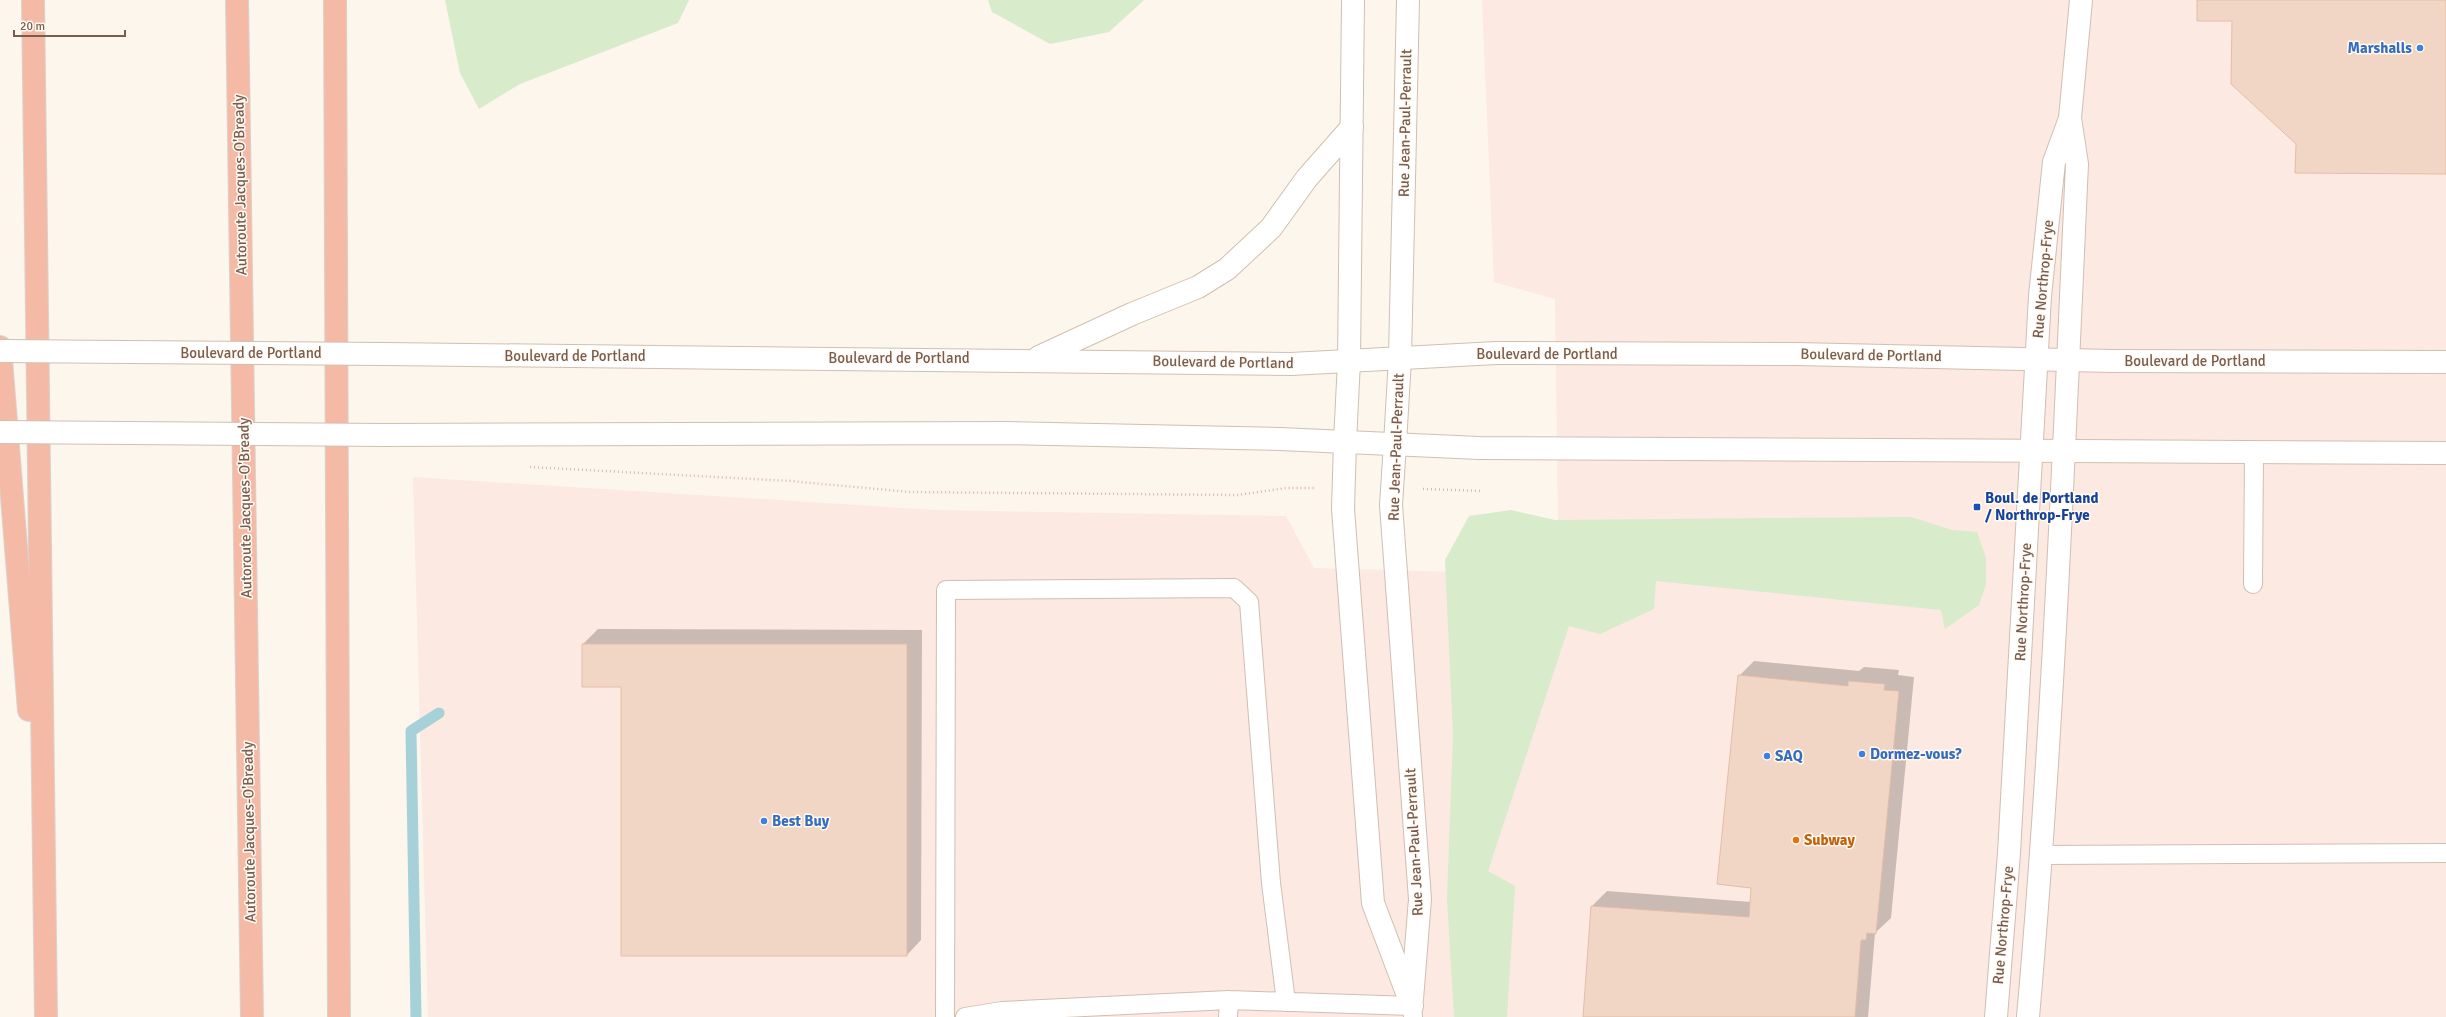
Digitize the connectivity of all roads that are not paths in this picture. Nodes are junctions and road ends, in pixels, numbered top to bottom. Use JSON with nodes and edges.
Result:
{"nodes":[{"id":1,"x":33,"y":0,"type":"edge"},
{"id":2,"x":237,"y":0,"type":"edge"},
{"id":3,"x":335,"y":0,"type":"edge"},
{"id":4,"x":1352,"y":0,"type":"edge"},
{"id":5,"x":1408,"y":0,"type":"edge"},
{"id":6,"x":2081,"y":0,"type":"edge"},
{"id":7,"x":2070,"y":118,"type":"junction"},
{"id":8,"x":1352,"y":126,"type":"junction"},
{"id":9,"x":0,"y":347,"type":"edge"},
{"id":10,"x":0,"y":351,"type":"edge"},
{"id":11,"x":1400,"y":358,"type":"junction"},
{"id":12,"x":1034,"y":359,"type":"junction"},
{"id":13,"x":2036,"y":359,"type":"junction"},
{"id":14,"x":2068,"y":360,"type":"junction"},
{"id":15,"x":1349,"y":361,"type":"junction"},
{"id":16,"x":2446,"y":362,"type":"edge"},
{"id":17,"x":0,"y":432,"type":"edge"},
{"id":18,"x":1345,"y":442,"type":"junction"},
{"id":19,"x":1395,"y":444,"type":"junction"},
{"id":20,"x":2032,"y":450,"type":"junction"},
{"id":21,"x":2063,"y":451,"type":"junction"},
{"id":22,"x":2254,"y":453,"type":"junction"},
{"id":23,"x":2446,"y":453,"type":"edge"},
{"id":24,"x":2254,"y":584,"type":"dead end"},
{"id":25,"x":2446,"y":853,"type":"edge"},
{"id":26,"x":2042,"y":855,"type":"junction"},
{"id":27,"x":45,"y":911,"type":"junction"},
{"id":28,"x":1286,"y":1002,"type":"junction"},
{"id":29,"x":1228,"y":1009,"type":"edge"},
{"id":30,"x":1413,"y":1012,"type":"edge"},
{"id":31,"x":46,"y":1017,"type":"edge"},
{"id":32,"x":252,"y":1017,"type":"edge"},
{"id":33,"x":339,"y":1017,"type":"edge"},
{"id":34,"x":945,"y":1017,"type":"edge"},
{"id":35,"x":965,"y":1017,"type":"edge"},
{"id":36,"x":1996,"y":1017,"type":"edge"},
{"id":37,"x":2028,"y":1017,"type":"edge"}],
"edges":[{"from":1,"to":27,"type":"highway"},
{"from":2,"to":32,"type":"highway","name":"Autoroute Jacques-O'Bready"},
{"from":3,"to":33,"type":"highway"},
{"from":4,"to":8,"type":"main road"},
{"from":5,"to":11,"type":"main road","name":"Rue Jean-Paul-Perrault"},
{"from":6,"to":7,"type":"main road","name":"Rue Northrop-Frye"},
{"from":7,"to":13,"type":"main road","name":"Rue Northrop-Frye"},
{"from":7,"to":14,"type":"main road","name":"Rue Northrop-Frye"},
{"from":8,"to":12,"type":"main road"},
{"from":8,"to":15,"type":"main road"},
{"from":9,"to":27,"type":"highway"},
{"from":10,"to":12,"type":"main road","name":"Boulevard de Portland","bridge":true},
{"from":11,"to":13,"type":"main road","name":"Boulevard de Portland"},
{"from":11,"to":15,"type":"main road","name":"Boulevard de Portland"},
{"from":11,"to":19,"type":"main road","name":"Rue Jean-Paul-Perrault"},
{"from":12,"to":15,"type":"main road","name":"Boulevard de Portland"},
{"from":13,"to":14,"type":"main road","name":"Boulevard de Portland"},
{"from":13,"to":20,"type":"main road","name":"Rue Northrop-Frye"},
{"from":14,"to":16,"type":"main road","name":"Boulevard de Portland"},
{"from":14,"to":21,"type":"main road","name":"Rue Northrop-Frye"},
{"from":15,"to":18,"type":"main road"},
{"from":17,"to":18,"type":"main road","bridge":true},
{"from":18,"to":19,"type":"main road"},
{"from":18,"to":30,"type":"main road"},
{"from":19,"to":20,"type":"main road"},
{"from":19,"to":30,"type":"main road","name":"Rue Jean-Paul-Perrault"},
{"from":20,"to":21,"type":"main road"},
{"from":20,"to":36,"type":"main road","name":"Rue Northrop-Frye"},
{"from":21,"to":22,"type":"main road"},
{"from":21,"to":26,"type":"main road","name":"Rue Northrop-Frye"},
{"from":22,"to":23,"type":"main road"},
{"from":22,"to":24,"type":"lane"},
{"from":25,"to":26,"type":"lane"},
{"from":26,"to":37,"type":"main road","name":"Rue Northrop-Frye"},
{"from":27,"to":31,"type":"highway"},
{"from":28,"to":29,"type":"lane"},
{"from":28,"to":30,"type":"lane"},
{"from":28,"to":34,"type":"lane"},
{"from":29,"to":35,"type":"lane"}]}
